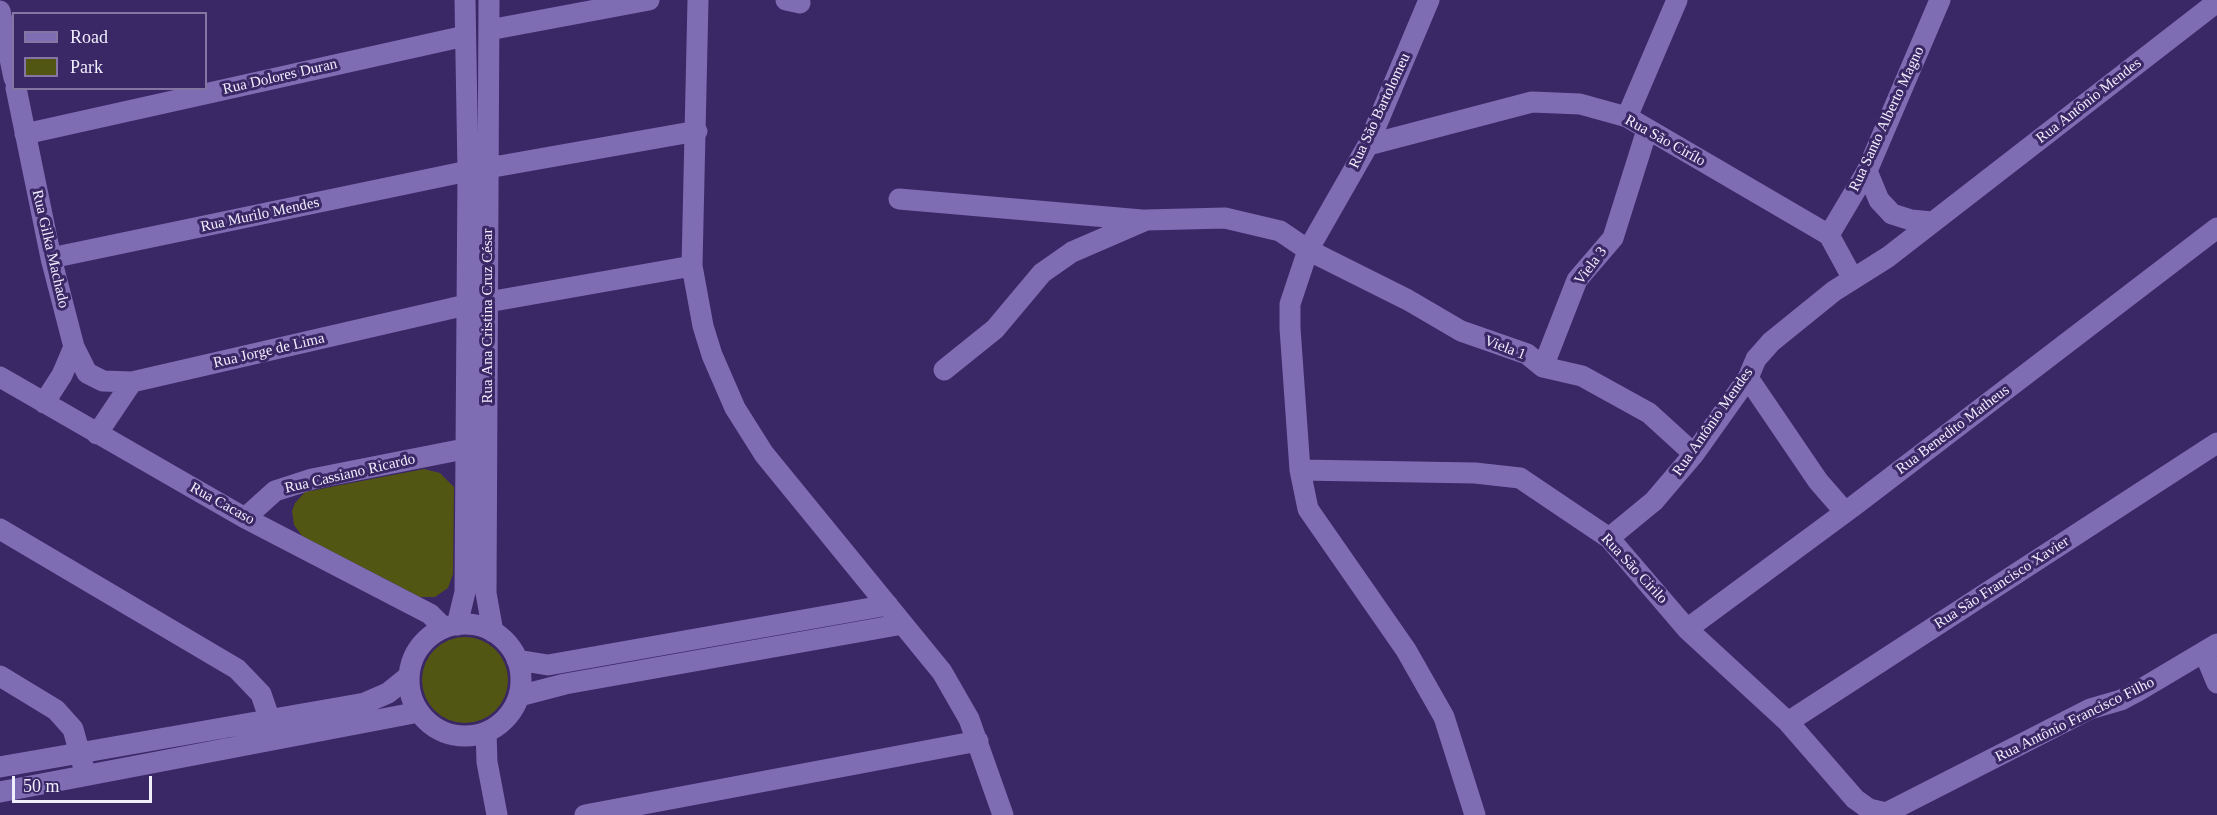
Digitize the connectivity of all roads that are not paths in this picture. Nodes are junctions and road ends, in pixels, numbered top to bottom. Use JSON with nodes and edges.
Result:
{"nodes":[{"id":1,"x":465,"y":0,"type":"edge"},
{"id":2,"x":489,"y":0,"type":"edge"},
{"id":3,"x":649,"y":0,"type":"edge"},
{"id":4,"x":698,"y":0,"type":"edge"},
{"id":5,"x":1429,"y":0,"type":"edge"},
{"id":6,"x":1677,"y":0,"type":"edge"},
{"id":7,"x":1940,"y":0,"type":"edge"},
{"id":8,"x":2217,"y":2,"type":"edge"},
{"id":9,"x":0,"y":10,"type":"edge"},
{"id":10,"x":489,"y":30,"type":"junction"},
{"id":11,"x":465,"y":36,"type":"junction"},
{"id":12,"x":12,"y":68,"type":"edge"},
{"id":13,"x":16,"y":90,"type":"edge"},
{"id":14,"x":1627,"y":117,"type":"junction"},
{"id":15,"x":1647,"y":130,"type":"junction"},
{"id":16,"x":697,"y":131,"type":"junction"},
{"id":17,"x":25,"y":134,"type":"junction"},
{"id":18,"x":1368,"y":146,"type":"junction"},
{"id":19,"x":478,"y":169,"type":"junction"},
{"id":20,"x":1867,"y":171,"type":"junction"},
{"id":21,"x":899,"y":199,"type":"dead end"},
{"id":22,"x":1146,"y":220,"type":"junction"},
{"id":23,"x":1932,"y":222,"type":"junction"},
{"id":24,"x":2217,"y":228,"type":"edge"},
{"id":25,"x":1829,"y":235,"type":"junction"},
{"id":26,"x":1308,"y":250,"type":"junction"},
{"id":27,"x":51,"y":258,"type":"junction"},
{"id":28,"x":692,"y":266,"type":"junction"},
{"id":29,"x":1853,"y":279,"type":"junction"},
{"id":30,"x":488,"y":302,"type":"junction"},
{"id":31,"x":466,"y":305,"type":"junction"},
{"id":32,"x":74,"y":347,"type":"junction"},
{"id":33,"x":1544,"y":367,"type":"junction"},
{"id":34,"x":944,"y":370,"type":"dead end"},
{"id":35,"x":0,"y":377,"type":"edge"},
{"id":36,"x":1748,"y":378,"type":"junction"},
{"id":37,"x":132,"y":382,"type":"junction"},
{"id":38,"x":44,"y":403,"type":"junction"},
{"id":39,"x":98,"y":434,"type":"junction"},
{"id":40,"x":2217,"y":443,"type":"edge"},
{"id":41,"x":464,"y":449,"type":"junction"},
{"id":42,"x":1694,"y":454,"type":"junction"},
{"id":43,"x":1300,"y":470,"type":"junction"},
{"id":44,"x":1845,"y":512,"type":"junction"},
{"id":45,"x":245,"y":518,"type":"junction"},
{"id":46,"x":0,"y":529,"type":"edge"},
{"id":47,"x":1609,"y":538,"type":"junction"},
{"id":48,"x":888,"y":605,"type":"junction"},
{"id":49,"x":903,"y":624,"type":"junction"},
{"id":50,"x":450,"y":626,"type":"junction"},
{"id":51,"x":1687,"y":629,"type":"junction"},
{"id":52,"x":493,"y":632,"type":"junction"},
{"id":53,"x":2210,"y":648,"type":"edge"},
{"id":54,"x":517,"y":660,"type":"junction"},
{"id":55,"x":0,"y":676,"type":"edge"},
{"id":56,"x":409,"y":676,"type":"junction"},
{"id":57,"x":2217,"y":683,"type":"edge"},
{"id":58,"x":519,"y":696,"type":"junction"},
{"id":59,"x":419,"y":712,"type":"junction"},
{"id":60,"x":1788,"y":722,"type":"junction"},
{"id":61,"x":273,"y":729,"type":"junction"},
{"id":62,"x":486,"y":732,"type":"junction"},
{"id":63,"x":978,"y":741,"type":"junction"},
{"id":64,"x":81,"y":753,"type":"junction"},
{"id":65,"x":0,"y":767,"type":"edge"},
{"id":66,"x":85,"y":776,"type":"junction"},
{"id":67,"x":0,"y":792,"type":"edge"},
{"id":68,"x":1898,"y":809,"type":"joint"},
{"id":69,"x":497,"y":815,"type":"edge"},
{"id":70,"x":585,"y":815,"type":"edge"},
{"id":71,"x":1003,"y":815,"type":"edge"},
{"id":72,"x":1475,"y":815,"type":"edge"}],
"edges":[{"from":1,"to":11,"type":"street","name":"Rua Ana Cristina Cruz César"},
{"from":2,"to":10,"type":"street","name":"Rua Ana Cristina Cruz César"},
{"from":3,"to":10,"type":"street"},
{"from":4,"to":16,"type":"street"},
{"from":5,"to":18,"type":"street","name":"Rua São Bartolomeu"},
{"from":6,"to":14,"type":"street"},
{"from":7,"to":20,"type":"street","name":"Rua Santo Alberto Magno"},
{"from":8,"to":23,"type":"street","name":"Rua Antônio Mendes"},
{"from":9,"to":12,"type":"street"},
{"from":10,"to":19,"type":"street","name":"Rua Ana Cristina Cruz César"},
{"from":11,"to":17,"type":"street","name":"Rua Dolores Duran"},
{"from":11,"to":19,"type":"street","name":"Rua Ana Cristina Cruz César"},
{"from":13,"to":17,"type":"street","name":"Rua Gilka Machado"},
{"from":14,"to":15,"type":"street","name":"Rua São Cirílo"},
{"from":14,"to":18,"type":"street","name":"Rua São Cirílo"},
{"from":15,"to":25,"type":"street","name":"Rua São Cirílo"},
{"from":15,"to":33,"type":"street","name":"Viela 3"},
{"from":16,"to":19,"type":"street","name":"Rua Murilo Mendes"},
{"from":16,"to":28,"type":"street"},
{"from":17,"to":27,"type":"street","name":"Rua Gilka Machado"},
{"from":18,"to":26,"type":"street","name":"Rua São Bartolomeu"},
{"from":19,"to":27,"type":"street","name":"Rua Murilo Mendes"},
{"from":19,"to":30,"type":"street","name":"Rua Ana Cristina Cruz César"},
{"from":19,"to":31,"type":"street","name":"Rua Ana Cristina Cruz César"},
{"from":20,"to":23,"type":"street"},
{"from":20,"to":25,"type":"street","name":"Rua Santo Alberto Magno"},
{"from":21,"to":22,"type":"street","name":"Viela 1"},
{"from":22,"to":26,"type":"street","name":"Viela 1"},
{"from":22,"to":34,"type":"street"},
{"from":23,"to":29,"type":"street","name":"Rua Antônio Mendes"},
{"from":24,"to":44,"type":"street","name":"Rua Benedito Matheus"},
{"from":25,"to":29,"type":"street"},
{"from":26,"to":33,"type":"street","name":"Viela 1"},
{"from":26,"to":43,"type":"street"},
{"from":27,"to":32,"type":"street","name":"Rua Gilka Machado"},
{"from":28,"to":30,"type":"street"},
{"from":28,"to":48,"type":"street"},
{"from":29,"to":36,"type":"street","name":"Rua Antônio Mendes"},
{"from":30,"to":52,"type":"street","name":"Rua Ana Cristina Cruz César"},
{"from":31,"to":37,"type":"street","name":"Rua Jorge de Lima"},
{"from":31,"to":41,"type":"street","name":"Rua Ana Cristina Cruz César"},
{"from":32,"to":37,"type":"street","name":"Rua Gilka Machado"},
{"from":32,"to":38,"type":"street"},
{"from":33,"to":42,"type":"street","name":"Viela 1"},
{"from":35,"to":38,"type":"street","name":"Rua Cacaso"},
{"from":36,"to":42,"type":"street","name":"Rua Antônio Mendes"},
{"from":36,"to":44,"type":"street"},
{"from":37,"to":39,"type":"street"},
{"from":38,"to":39,"type":"street","name":"Rua Cacaso"},
{"from":39,"to":45,"type":"street","name":"Rua Cacaso"},
{"from":40,"to":60,"type":"street","name":"Rua São Francisco Xavier"},
{"from":41,"to":45,"type":"street","name":"Rua Cassiano Ricardo"},
{"from":41,"to":50,"type":"street","name":"Rua Ana Cristina Cruz César"},
{"from":42,"to":47,"type":"street","name":"Rua Antônio Mendes"},
{"from":43,"to":47,"type":"street","name":"Rua São Cirilo"},
{"from":43,"to":72,"type":"street"},
{"from":44,"to":51,"type":"street","name":"Rua Benedito Matheus"},
{"from":45,"to":50,"type":"street","name":"Rua Cacaso"},
{"from":46,"to":61,"type":"street"},
{"from":47,"to":51,"type":"street","name":"Rua São Cirilo"},
{"from":48,"to":49,"type":"street"},
{"from":48,"to":54,"type":"street"},
{"from":49,"to":58,"type":"street"},
{"from":49,"to":63,"type":"street"},
{"from":50,"to":52,"type":"street"},
{"from":50,"to":56,"type":"street"},
{"from":51,"to":60,"type":"street","name":"Rua São Cirilo"},
{"from":52,"to":54,"type":"street"},
{"from":53,"to":57,"type":"street"},
{"from":53,"to":68,"type":"street","name":"Rua Antônio Francisco Filho"},
{"from":54,"to":58,"type":"street"},
{"from":55,"to":64,"type":"street"},
{"from":56,"to":59,"type":"street"},
{"from":56,"to":61,"type":"street"},
{"from":58,"to":62,"type":"street"},
{"from":59,"to":61,"type":"street"},
{"from":59,"to":62,"type":"street"},
{"from":60,"to":68,"type":"street","name":"Rua São Cirilo"},
{"from":61,"to":64,"type":"street"},
{"from":61,"to":66,"type":"street"},
{"from":62,"to":69,"type":"street"},
{"from":63,"to":70,"type":"street"},
{"from":63,"to":71,"type":"street"},
{"from":64,"to":65,"type":"street"},
{"from":64,"to":66,"type":"street"},
{"from":66,"to":67,"type":"street"}]}
